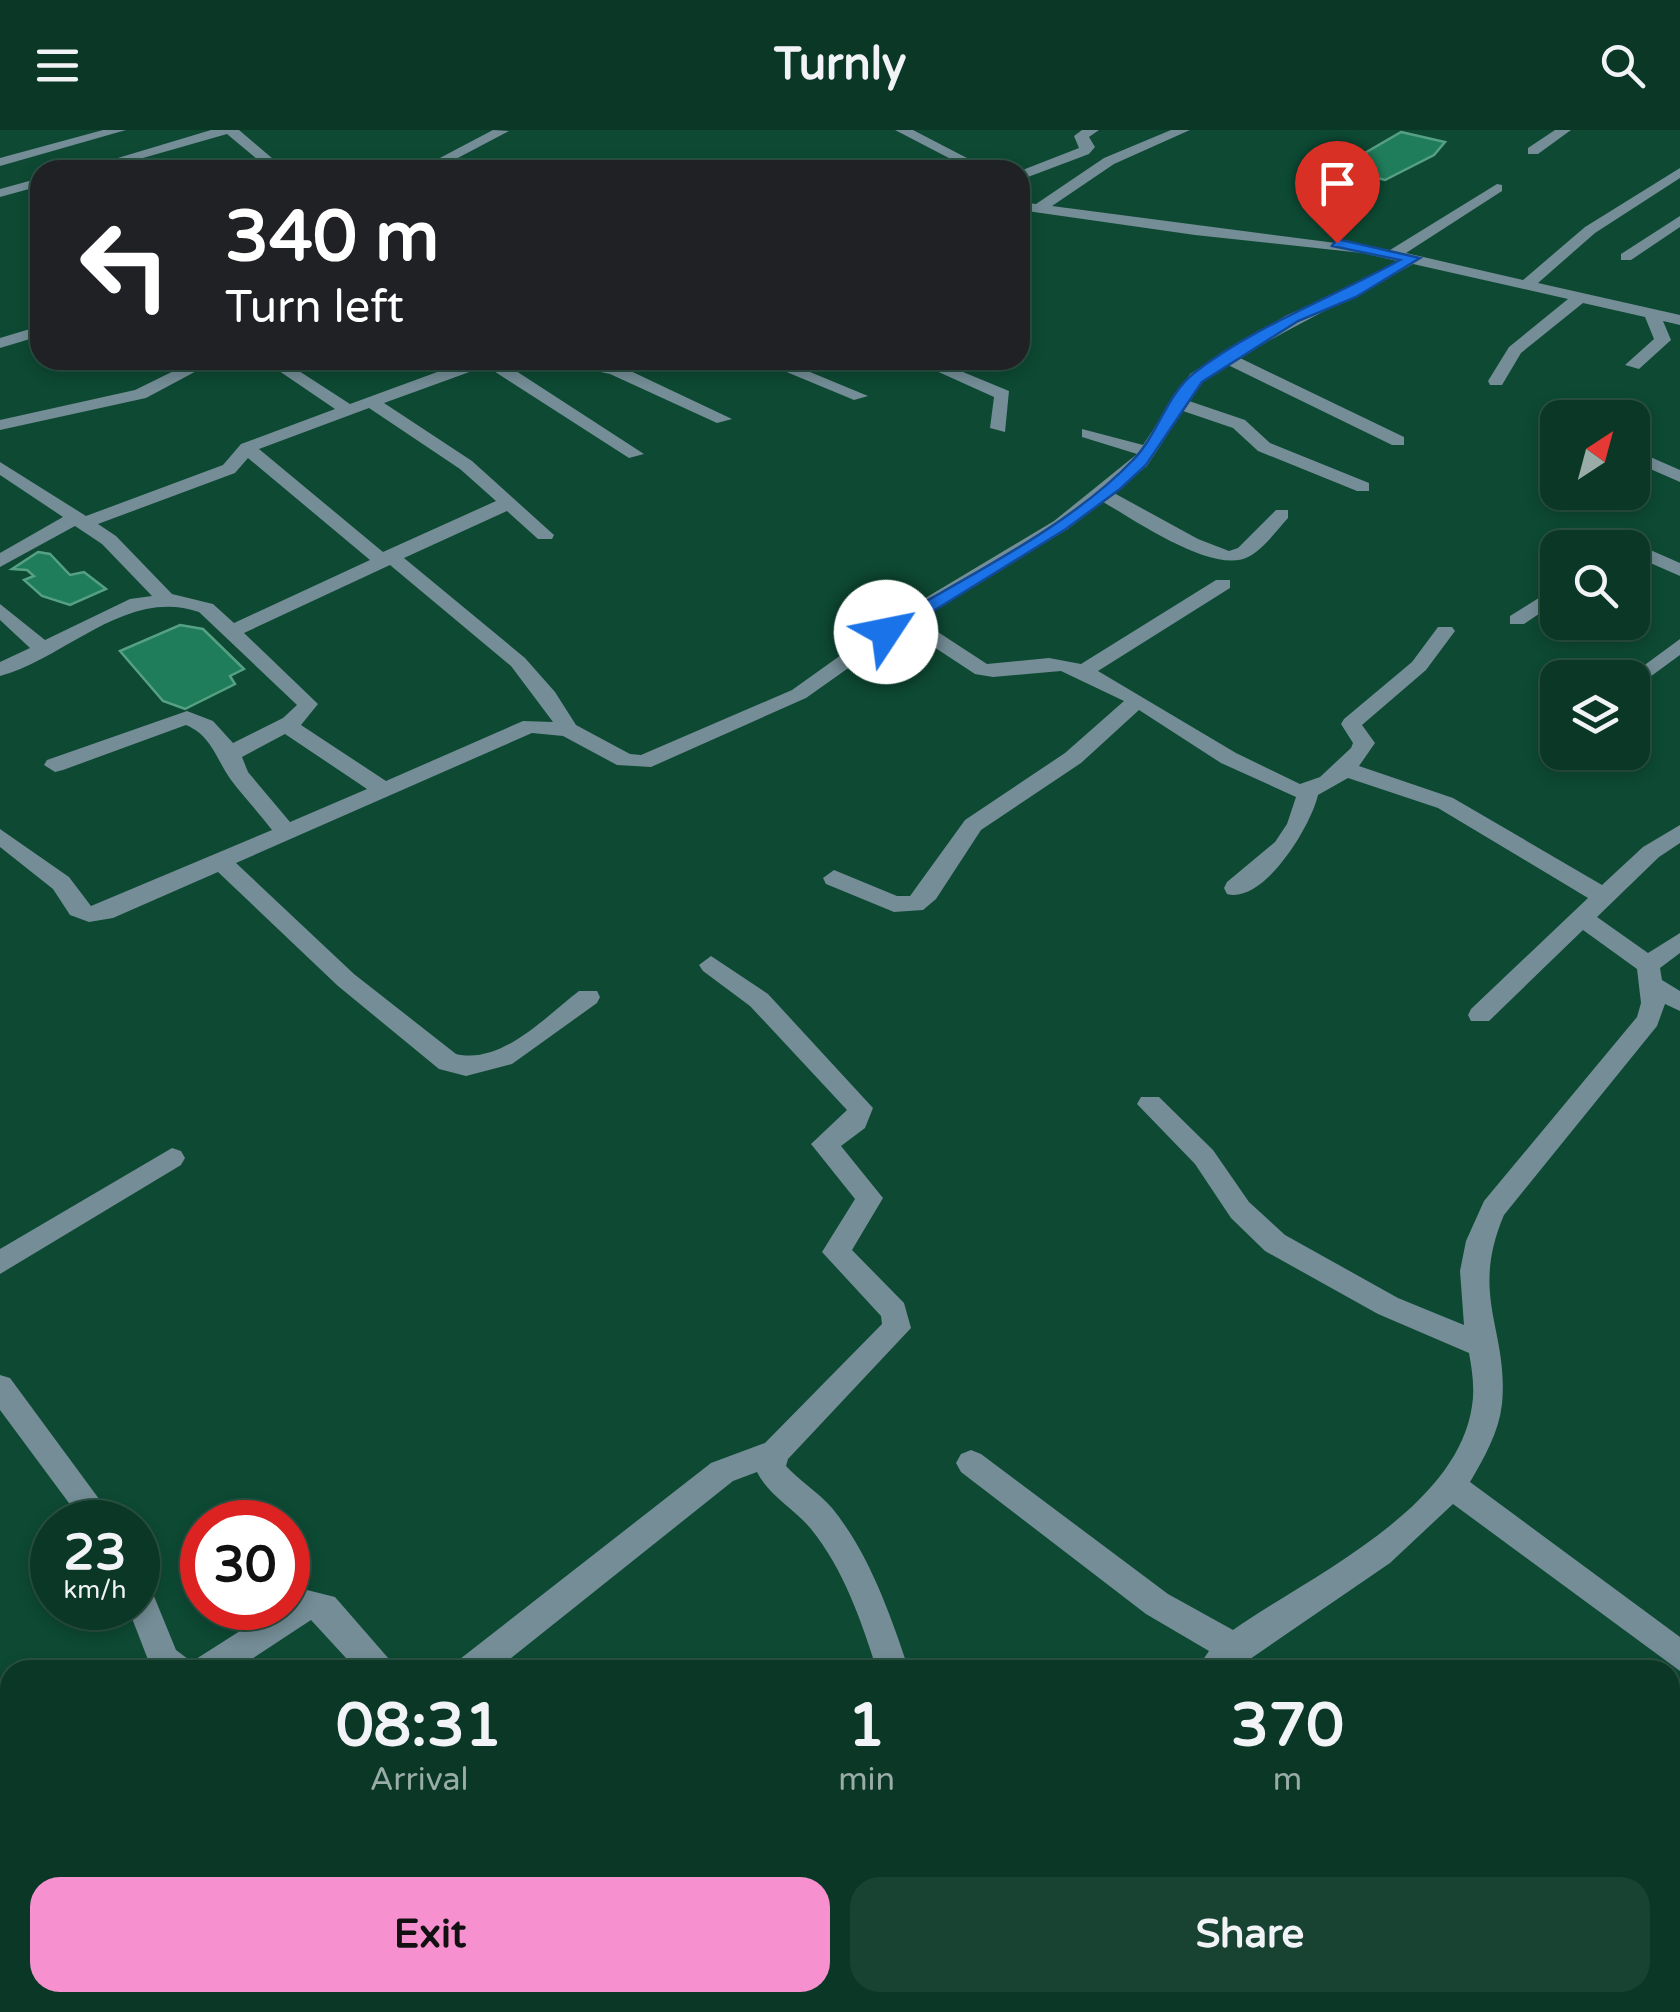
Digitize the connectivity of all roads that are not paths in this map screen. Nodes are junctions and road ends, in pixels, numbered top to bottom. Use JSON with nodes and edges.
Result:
{"nodes":[{"id":1,"x":119,"y":130,"type":"edge"},
{"id":2,"x":228,"y":130,"type":"edge"},
{"id":3,"x":902,"y":130,"type":"edge"},
{"id":4,"x":1092,"y":130,"type":"edge"},
{"id":5,"x":1183,"y":130,"type":"edge"},
{"id":6,"x":1564,"y":130,"type":"edge"},
{"id":7,"x":502,"y":131,"type":"edge"},
{"id":8,"x":1088,"y":147,"type":"junction"},
{"id":9,"x":1533,"y":151,"type":"dead end"},
{"id":10,"x":1114,"y":159,"type":"junction"},
{"id":11,"x":121,"y":160,"type":"edge"},
{"id":12,"x":266,"y":160,"type":"edge"},
{"id":13,"x":444,"y":160,"type":"edge"},
{"id":14,"x":962,"y":160,"type":"edge"},
{"id":15,"x":0,"y":162,"type":"edge"},
{"id":16,"x":1030,"y":172,"type":"edge"},
{"id":17,"x":1680,"y":172,"type":"edge"},
{"id":18,"x":1672,"y":183,"type":"edge"},
{"id":19,"x":30,"y":185,"type":"edge"},
{"id":20,"x":1497,"y":188,"type":"dead end"},
{"id":21,"x":0,"y":193,"type":"edge"},
{"id":22,"x":30,"y":199,"type":"edge"},
{"id":23,"x":1030,"y":206,"type":"edge"},
{"id":24,"x":1041,"y":207,"type":"junction"},
{"id":25,"x":0,"y":208,"type":"edge"},
{"id":26,"x":1680,"y":220,"type":"edge"},
{"id":27,"x":1404,"y":256,"type":"junction"},
{"id":28,"x":1626,"y":257,"type":"dead end"},
{"id":29,"x":1524,"y":287,"type":"junction"},
{"id":30,"x":1577,"y":300,"type":"junction"},
{"id":31,"x":1653,"y":317,"type":"junction"},
{"id":32,"x":1680,"y":320,"type":"edge"},
{"id":33,"x":30,"y":334,"type":"edge"},
{"id":34,"x":0,"y":343,"type":"edge"},
{"id":35,"x":1227,"y":358,"type":"junction"},
{"id":36,"x":1633,"y":365,"type":"dead end"},
{"id":37,"x":189,"y":370,"type":"edge"},
{"id":38,"x":286,"y":370,"type":"edge"},
{"id":39,"x":460,"y":370,"type":"edge"},
{"id":40,"x":503,"y":370,"type":"edge"},
{"id":41,"x":614,"y":370,"type":"edge"},
{"id":42,"x":792,"y":370,"type":"edge"},
{"id":43,"x":944,"y":370,"type":"edge"},
{"id":44,"x":1496,"y":382,"type":"dead end"},
{"id":45,"x":860,"y":396,"type":"dead end"},
{"id":46,"x":374,"y":402,"type":"junction"},
{"id":47,"x":1180,"y":404,"type":"junction"},
{"id":48,"x":348,"y":410,"type":"junction"},
{"id":49,"x":723,"y":419,"type":"dead end"},
{"id":50,"x":0,"y":425,"type":"edge"},
{"id":51,"x":999,"y":428,"type":"dead end"},
{"id":52,"x":1088,"y":433,"type":"dead end"},
{"id":53,"x":1398,"y":441,"type":"dead end"},
{"id":54,"x":247,"y":448,"type":"junction"},
{"id":55,"x":1148,"y":452,"type":"junction"},
{"id":56,"x":635,"y":454,"type":"dead end"},
{"id":57,"x":1650,"y":462,"type":"edge"},
{"id":58,"x":2,"y":471,"type":"edge"},
{"id":59,"x":1680,"y":476,"type":"edge"},
{"id":60,"x":1362,"y":487,"type":"dead end"},
{"id":61,"x":1102,"y":494,"type":"junction"},
{"id":62,"x":510,"y":502,"type":"junction"},
{"id":63,"x":1282,"y":514,"type":"dead end"},
{"id":64,"x":80,"y":521,"type":"junction"},
{"id":65,"x":545,"y":534,"type":"dead end"},
{"id":66,"x":1650,"y":557,"type":"edge"},
{"id":67,"x":386,"y":558,"type":"junction"},
{"id":68,"x":0,"y":561,"type":"edge"},
{"id":69,"x":1680,"y":570,"type":"edge"},
{"id":70,"x":1223,"y":584,"type":"dead end"},
{"id":71,"x":164,"y":598,"type":"junction"},
{"id":72,"x":1540,"y":604,"type":"edge"},
{"id":73,"x":0,"y":610,"type":"edge"},
{"id":74,"x":904,"y":619,"type":"junction"},
{"id":75,"x":1517,"y":620,"type":"dead end"},
{"id":76,"x":1445,"y":631,"type":"dead end"},
{"id":77,"x":232,"y":632,"type":"junction"},
{"id":78,"x":1680,"y":645,"type":"edge"},
{"id":79,"x":44,"y":650,"type":"junction"},
{"id":80,"x":1650,"y":669,"type":"edge"},
{"id":81,"x":0,"y":670,"type":"edge"},
{"id":82,"x":1083,"y":672,"type":"junction"},
{"id":83,"x":1136,"y":702,"type":"junction"},
{"id":84,"x":284,"y":724,"type":"junction"},
{"id":85,"x":568,"y":730,"type":"junction"},
{"id":86,"x":230,"y":755,"type":"junction"},
{"id":87,"x":56,"y":765,"type":"dead end"},
{"id":88,"x":1340,"y":769,"type":"junction"},
{"id":89,"x":384,"y":790,"type":"junction"},
{"id":90,"x":1308,"y":791,"type":"junction"},
{"id":91,"x":287,"y":832,"type":"junction"},
{"id":92,"x":1680,"y":832,"type":"edge"},
{"id":93,"x":0,"y":836,"type":"edge"},
{"id":94,"x":220,"y":861,"type":"junction"},
{"id":95,"x":834,"y":878,"type":"dead end"},
{"id":96,"x":1235,"y":888,"type":"dead end"},
{"id":97,"x":1605,"y":898,"type":"junction"},
{"id":98,"x":1584,"y":918,"type":"junction"},
{"id":99,"x":1680,"y":942,"type":"edge"},
{"id":100,"x":711,"y":966,"type":"dead end"},
{"id":101,"x":1648,"y":975,"type":"junction"},
{"id":102,"x":588,"y":996,"type":"dead end"},
{"id":103,"x":1680,"y":1002,"type":"edge"},
{"id":104,"x":1480,"y":1015,"type":"dead end"},
{"id":105,"x":1150,"y":1104,"type":"dead end"},
{"id":106,"x":172,"y":1158,"type":"dead end"},
{"id":107,"x":0,"y":1263,"type":"edge"},
{"id":108,"x":1479,"y":1344,"type":"junction"},
{"id":109,"x":0,"y":1387,"type":"edge"},
{"id":110,"x":775,"y":1452,"type":"junction"},
{"id":111,"x":971,"y":1462,"type":"dead end"},
{"id":112,"x":1448,"y":1483,"type":"junction"},
{"id":113,"x":85,"y":1500,"type":"edge"},
{"id":114,"x":152,"y":1630,"type":"edge"},
{"id":115,"x":1222,"y":1659,"type":"edge"},
{"id":116,"x":1667,"y":1659,"type":"edge"},
{"id":117,"x":164,"y":1660,"type":"edge"},
{"id":118,"x":222,"y":1660,"type":"edge"},
{"id":119,"x":369,"y":1660,"type":"edge"},
{"id":120,"x":484,"y":1660,"type":"edge"},
{"id":121,"x":889,"y":1660,"type":"edge"}],
"edges":[{"from":1,"to":15,"type":"street"},
{"from":2,"to":11,"type":"street"},
{"from":2,"to":12,"type":"street"},
{"from":3,"to":14,"type":"street"},
{"from":4,"to":8,"type":"street"},
{"from":5,"to":10,"type":"street"},
{"from":6,"to":9,"type":"street"},
{"from":7,"to":13,"type":"street"},
{"from":8,"to":10,"type":"street"},
{"from":8,"to":16,"type":"street"},
{"from":10,"to":24,"type":"street"},
{"from":17,"to":18,"type":"street"},
{"from":18,"to":29,"type":"street"},
{"from":19,"to":21,"type":"street"},
{"from":20,"to":27,"type":"street"},
{"from":22,"to":25,"type":"street"},
{"from":23,"to":24,"type":"street"},
{"from":24,"to":27,"type":"street"},
{"from":26,"to":28,"type":"street"},
{"from":27,"to":29,"type":"street"},
{"from":27,"to":35,"type":"street"},
{"from":29,"to":30,"type":"street"},
{"from":30,"to":31,"type":"street"},
{"from":30,"to":44,"type":"street"},
{"from":31,"to":32,"type":"street"},
{"from":31,"to":36,"type":"street"},
{"from":33,"to":34,"type":"street"},
{"from":35,"to":47,"type":"street"},
{"from":35,"to":53,"type":"street"},
{"from":37,"to":50,"type":"street"},
{"from":38,"to":48,"type":"street"},
{"from":39,"to":46,"type":"street"},
{"from":40,"to":56,"type":"street"},
{"from":41,"to":49,"type":"street"},
{"from":42,"to":45,"type":"street"},
{"from":43,"to":51,"type":"street"},
{"from":46,"to":48,"type":"street"},
{"from":46,"to":62,"type":"street"},
{"from":47,"to":55,"type":"street"},
{"from":47,"to":60,"type":"street"},
{"from":48,"to":54,"type":"street"},
{"from":52,"to":55,"type":"street"},
{"from":54,"to":64,"type":"street"},
{"from":54,"to":67,"type":"street"},
{"from":55,"to":61,"type":"street"},
{"from":57,"to":59,"type":"street"},
{"from":58,"to":64,"type":"street"},
{"from":61,"to":63,"type":"street"},
{"from":61,"to":74,"type":"street"},
{"from":62,"to":65,"type":"street"},
{"from":62,"to":67,"type":"street"},
{"from":64,"to":68,"type":"street"},
{"from":64,"to":71,"type":"street"},
{"from":66,"to":69,"type":"street"},
{"from":67,"to":77,"type":"street"},
{"from":67,"to":85,"type":"street"},
{"from":70,"to":82,"type":"street"},
{"from":71,"to":77,"type":"street"},
{"from":71,"to":79,"type":"street"},
{"from":72,"to":75,"type":"street"},
{"from":73,"to":79,"type":"street"},
{"from":74,"to":82,"type":"street"},
{"from":74,"to":85,"type":"street"},
{"from":76,"to":88,"type":"street"},
{"from":77,"to":84,"type":"street"},
{"from":78,"to":80,"type":"street"},
{"from":79,"to":81,"type":"street"},
{"from":82,"to":83,"type":"street"},
{"from":83,"to":90,"type":"street"},
{"from":83,"to":95,"type":"street"},
{"from":84,"to":86,"type":"street"},
{"from":84,"to":89,"type":"street"},
{"from":85,"to":89,"type":"street"},
{"from":86,"to":87,"type":"street"},
{"from":86,"to":91,"type":"street"},
{"from":88,"to":90,"type":"street"},
{"from":88,"to":97,"type":"street"},
{"from":89,"to":91,"type":"street"},
{"from":90,"to":96,"type":"street"},
{"from":91,"to":94,"type":"street"},
{"from":92,"to":97,"type":"street"},
{"from":93,"to":94,"type":"street"},
{"from":94,"to":102,"type":"street"},
{"from":97,"to":98,"type":"street"},
{"from":98,"to":101,"type":"street"},
{"from":98,"to":104,"type":"street"},
{"from":99,"to":101,"type":"street"},
{"from":100,"to":110,"type":"street"},
{"from":101,"to":103,"type":"street"},
{"from":101,"to":108,"type":"street"},
{"from":105,"to":108,"type":"street"},
{"from":106,"to":107,"type":"street"},
{"from":108,"to":112,"type":"street"},
{"from":109,"to":113,"type":"street"},
{"from":110,"to":120,"type":"street"},
{"from":110,"to":121,"type":"street"},
{"from":111,"to":115,"type":"street"},
{"from":112,"to":115,"type":"street"},
{"from":112,"to":116,"type":"street"},
{"from":114,"to":117,"type":"street"},
{"from":118,"to":119,"type":"street"}]}
